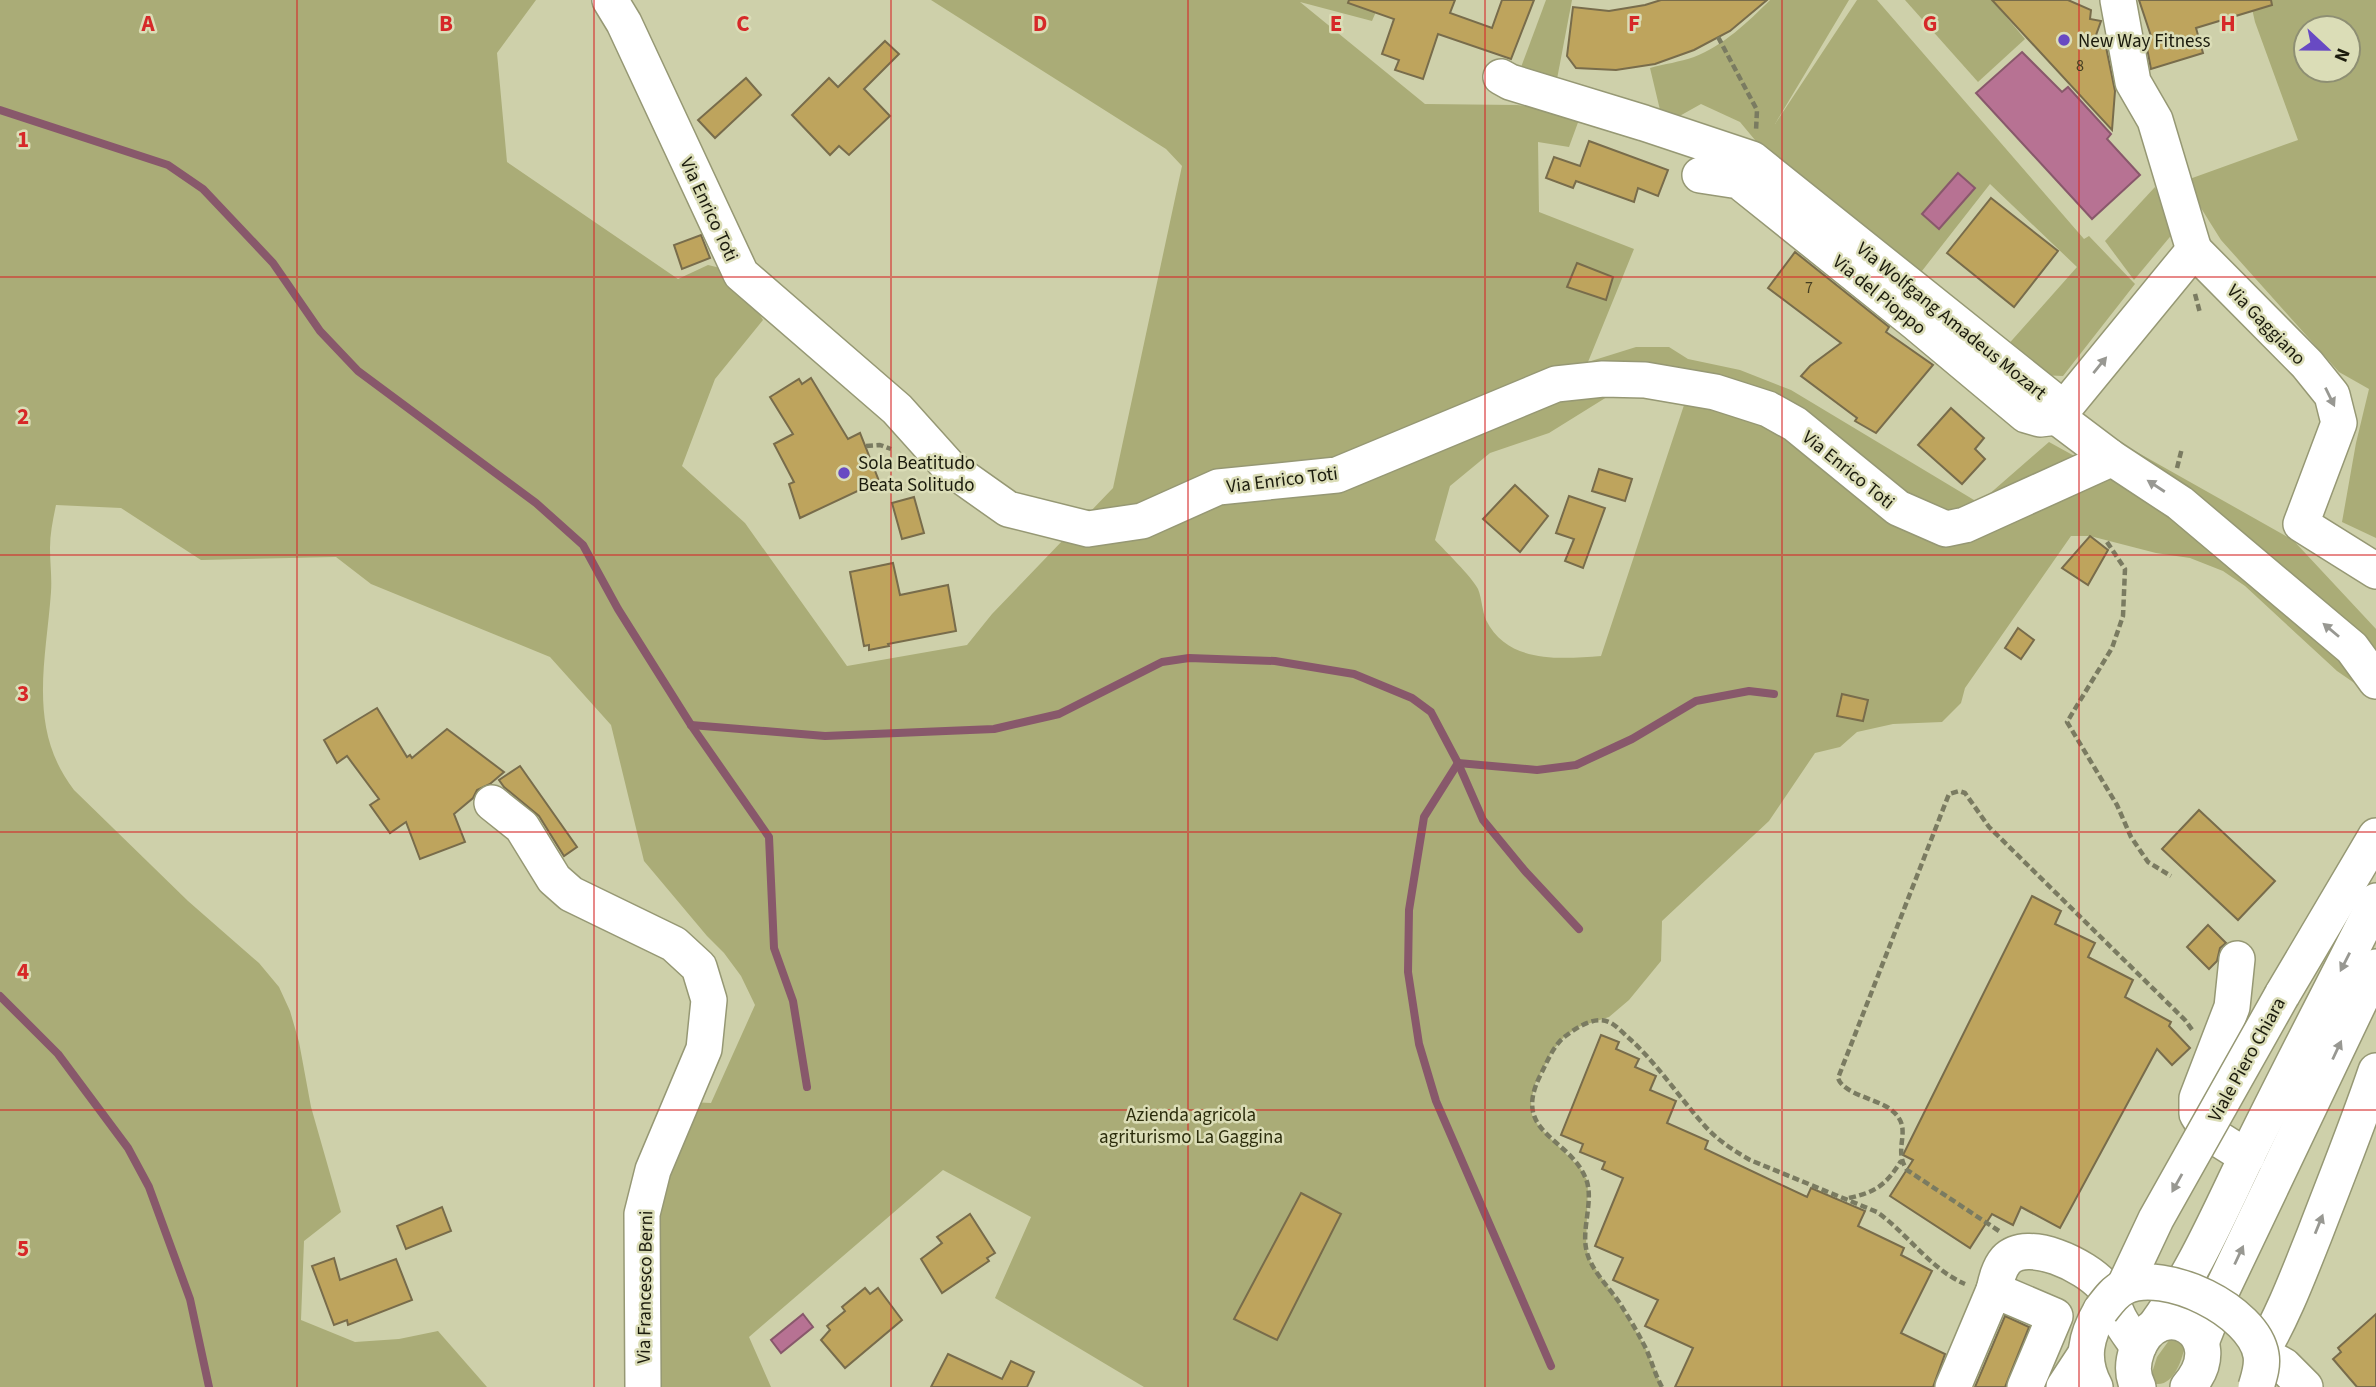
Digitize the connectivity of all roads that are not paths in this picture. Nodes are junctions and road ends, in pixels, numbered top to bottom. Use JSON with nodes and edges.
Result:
{"nodes":[{"id":1,"x":610,"y":0,"type":"edge"},
{"id":2,"x":2118,"y":0,"type":"edge"},
{"id":3,"x":1501,"y":77,"type":"dead end"},
{"id":4,"x":1700,"y":175,"type":"dead end"},
{"id":5,"x":2194,"y":250,"type":"junction"},
{"id":6,"x":2057,"y":417,"type":"junction"},
{"id":7,"x":2110,"y":457,"type":"junction"},
{"id":8,"x":2376,"y":571,"type":"edge"},
{"id":9,"x":2376,"y":681,"type":"edge"},
{"id":10,"x":492,"y":803,"type":"dead end"},
{"id":11,"x":2376,"y":836,"type":"edge"},
{"id":12,"x":2376,"y":901,"type":"edge"},
{"id":13,"x":2238,"y":959,"type":"dead end"},
{"id":14,"x":2376,"y":967,"type":"edge"},
{"id":15,"x":2370,"y":1095,"type":"edge"},
{"id":16,"x":2247,"y":1157,"type":"junction"},
{"id":17,"x":2124,"y":1287,"type":"junction"},
{"id":18,"x":1994,"y":1290,"type":"junction"},
{"id":19,"x":2202,"y":1340,"type":"junction"},
{"id":20,"x":2139,"y":1365,"type":"edge"},
{"id":21,"x":2283,"y":1369,"type":"edge"},
{"id":22,"x":2090,"y":1371,"type":"edge"},
{"id":23,"x":643,"y":1387,"type":"edge"},
{"id":24,"x":1952,"y":1387,"type":"edge"},
{"id":25,"x":2025,"y":1387,"type":"edge"},
{"id":26,"x":2064,"y":1387,"type":"edge"},
{"id":27,"x":2188,"y":1387,"type":"edge"},
{"id":28,"x":2256,"y":1387,"type":"edge"}],
"edges":[{"from":1,"to":7,"type":"street","name":"Via Enrico Toti"},
{"from":2,"to":5,"type":"street"},
{"from":3,"to":6,"type":"street","name":"Via Wolfgang Amadeus Mozart"},
{"from":4,"to":6,"type":"street","name":"Via del Pioppo"},
{"from":6,"to":5,"type":"street","one_way":true},
{"from":5,"to":8,"type":"street","name":"Via Gaggiano","one_way":true},
{"from":6,"to":7,"type":"street","name":"Via Wolfgang Amadeus Mozart"},
{"from":9,"to":7,"type":"street","name":"Via Wolfgang Amadeus Mozart","one_way":true},
{"from":10,"to":23,"type":"street","name":"Via Francesco Berni"},
{"from":11,"to":17,"type":"street","name":"Viale Piero Chiara","one_way":true,"bridge":true},
{"from":12,"to":16,"type":"street","one_way":true},
{"from":13,"to":16,"type":"street"},
{"from":19,"to":14,"type":"street","one_way":true},
{"from":21,"to":15,"type":"street","one_way":true},
{"from":16,"to":20,"type":"street"},
{"from":17,"to":21,"type":"street","bridge":true},
{"from":17,"to":22,"type":"street","name":"Viale Piero Chiara","bridge":true},
{"from":18,"to":20,"type":"street"},
{"from":18,"to":24,"type":"street"},
{"from":18,"to":25,"type":"street"},
{"from":19,"to":20,"type":"street"},
{"from":19,"to":27,"type":"street"},
{"from":21,"to":28,"type":"street","bridge":true},
{"from":22,"to":26,"type":"street","name":"Viale Piero Chiara"}]}
